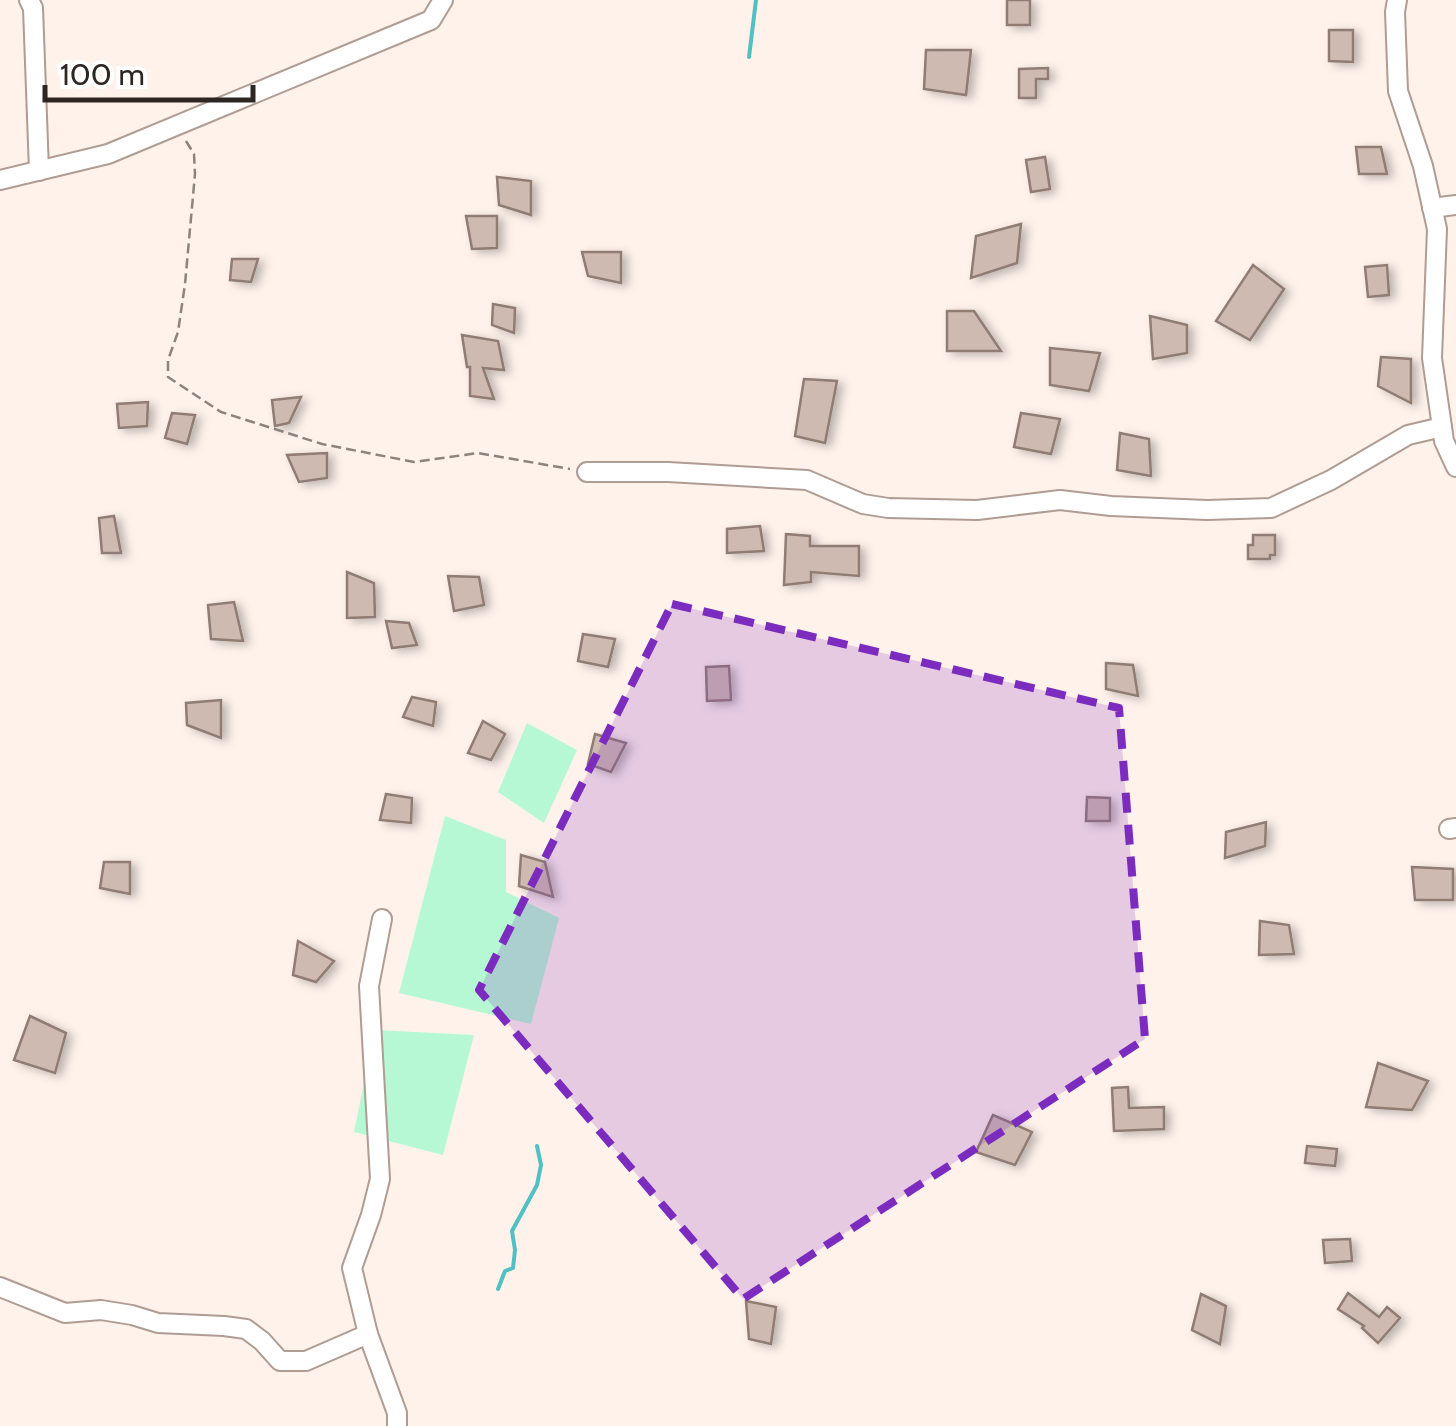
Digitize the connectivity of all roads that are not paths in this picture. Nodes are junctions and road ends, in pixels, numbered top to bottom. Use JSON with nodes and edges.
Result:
{"nodes":[{"id":1,"x":29,"y":0,"type":"edge"},
{"id":2,"x":443,"y":0,"type":"edge"},
{"id":3,"x":1397,"y":0,"type":"edge"},
{"id":4,"x":39,"y":170,"type":"junction"},
{"id":5,"x":0,"y":180,"type":"edge"},
{"id":6,"x":1456,"y":205,"type":"edge"},
{"id":7,"x":1432,"y":208,"type":"junction"},
{"id":8,"x":1442,"y":427,"type":"junction"},
{"id":9,"x":1456,"y":467,"type":"edge"},
{"id":10,"x":587,"y":472,"type":"road end"},
{"id":11,"x":382,"y":918,"type":"dead end"},
{"id":12,"x":0,"y":1287,"type":"edge"},
{"id":13,"x":361,"y":1337,"type":"junction"},
{"id":14,"x":398,"y":1426,"type":"edge"}],
"edges":[{"from":1,"to":4,"type":"street"},
{"from":2,"to":4,"type":"street"},
{"from":3,"to":7,"type":"street"},
{"from":4,"to":5,"type":"street"},
{"from":6,"to":7,"type":"street"},
{"from":7,"to":8,"type":"street"},
{"from":8,"to":9,"type":"street"},
{"from":8,"to":10,"type":"street"},
{"from":11,"to":13,"type":"street"},
{"from":12,"to":13,"type":"street"},
{"from":13,"to":14,"type":"street"}]}
